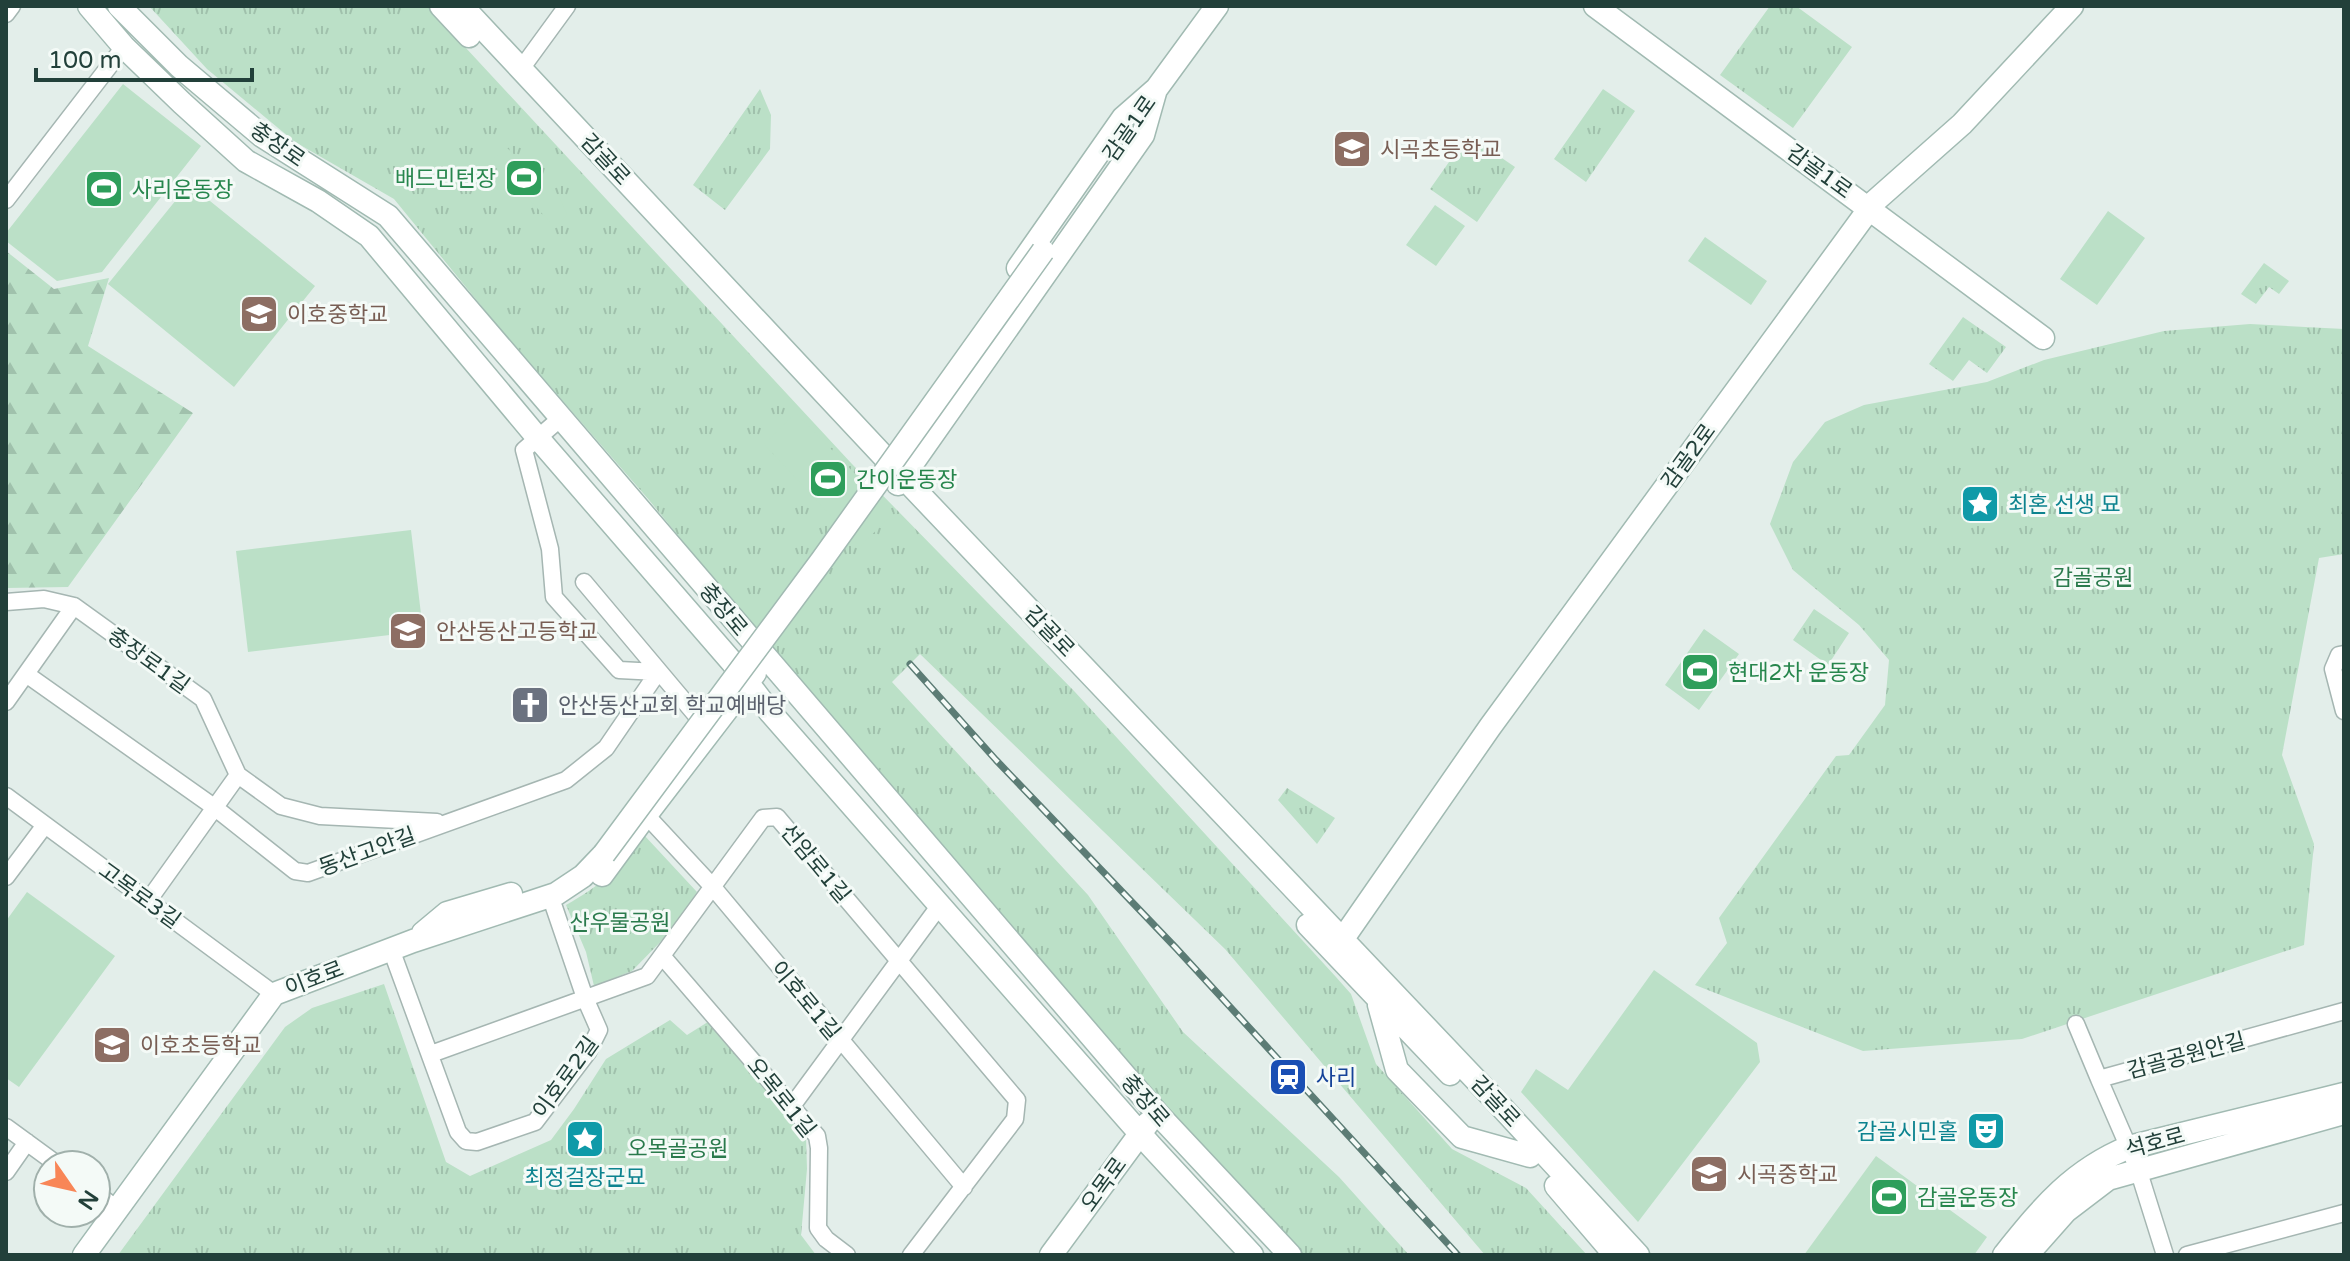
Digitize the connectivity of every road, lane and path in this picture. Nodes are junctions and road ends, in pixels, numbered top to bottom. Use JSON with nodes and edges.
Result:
{"nodes":[{"id":1,"x":12,"y":6,"type":"edge"},
{"id":2,"x":89,"y":6,"type":"edge"},
{"id":3,"x":119,"y":6,"type":"edge"},
{"id":4,"x":441,"y":6,"type":"edge"},
{"id":5,"x":462,"y":6,"type":"edge"},
{"id":6,"x":567,"y":6,"type":"edge"},
{"id":7,"x":1217,"y":6,"type":"edge"},
{"id":8,"x":1595,"y":6,"type":"edge"},
{"id":9,"x":2072,"y":6,"type":"edge"},
{"id":10,"x":6,"y":14,"type":"edge"},
{"id":11,"x":124,"y":47,"type":"junction"},
{"id":12,"x":521,"y":69,"type":"junction"},
{"id":13,"x":1156,"y":89,"type":"junction"},
{"id":14,"x":6,"y":200,"type":"edge"},
{"id":15,"x":1870,"y":208,"type":"junction"},
{"id":16,"x":2043,"y":338,"type":"dead end"},
{"id":17,"x":562,"y":417,"type":"junction"},
{"id":18,"x":537,"y":437,"type":"junction"},
{"id":19,"x":884,"y":462,"type":"junction"},
{"id":20,"x":900,"y":480,"type":"junction"},
{"id":21,"x":584,"y":582,"type":"dead end"},
{"id":22,"x":6,"y":602,"type":"edge"},
{"id":23,"x":74,"y":606,"type":"junction"},
{"id":24,"x":750,"y":640,"type":"junction"},
{"id":25,"x":2344,"y":654,"type":"edge"},
{"id":26,"x":766,"y":658,"type":"junction"},
{"id":27,"x":732,"y":662,"type":"junction"},
{"id":28,"x":658,"y":672,"type":"junction"},
{"id":29,"x":26,"y":674,"type":"junction"},
{"id":30,"x":749,"y":683,"type":"junction"},
{"id":31,"x":6,"y":702,"type":"edge"},
{"id":32,"x":2344,"y":711,"type":"edge"},
{"id":33,"x":695,"y":714,"type":"junction"},
{"id":34,"x":238,"y":775,"type":"junction"},
{"id":35,"x":6,"y":796,"type":"edge"},
{"id":36,"x":214,"y":807,"type":"junction"},
{"id":37,"x":646,"y":815,"type":"junction"},
{"id":38,"x":444,"y":823,"type":"junction"},
{"id":39,"x":45,"y":825,"type":"junction"},
{"id":40,"x":604,"y":854,"type":"joint"},
{"id":41,"x":6,"y":877,"type":"edge"},
{"id":42,"x":712,"y":886,"type":"junction"},
{"id":43,"x":148,"y":901,"type":"junction"},
{"id":44,"x":940,"y":905,"type":"junction"},
{"id":45,"x":554,"y":907,"type":"junction"},
{"id":46,"x":1342,"y":940,"type":"junction"},
{"id":47,"x":413,"y":941,"type":"junction"},
{"id":48,"x":391,"y":949,"type":"junction"},
{"id":49,"x":663,"y":957,"type":"junction"},
{"id":50,"x":900,"y":961,"type":"junction"},
{"id":51,"x":274,"y":994,"type":"junction"},
{"id":52,"x":585,"y":998,"type":"junction"},
{"id":53,"x":1377,"y":1000,"type":"junction"},
{"id":54,"x":2344,"y":1011,"type":"edge"},
{"id":55,"x":2076,"y":1024,"type":"dead end"},
{"id":56,"x":840,"y":1039,"type":"junction"},
{"id":57,"x":431,"y":1054,"type":"junction"},
{"id":58,"x":2099,"y":1079,"type":"junction"},
{"id":59,"x":2344,"y":1094,"type":"edge"},
{"id":60,"x":792,"y":1106,"type":"junction"},
{"id":61,"x":1157,"y":1113,"type":"junction"},
{"id":62,"x":2344,"y":1113,"type":"edge"},
{"id":63,"x":6,"y":1127,"type":"edge"},
{"id":64,"x":1141,"y":1133,"type":"junction"},
{"id":65,"x":27,"y":1142,"type":"junction"},
{"id":66,"x":2129,"y":1147,"type":"junction"},
{"id":67,"x":36,"y":1149,"type":"edge"},
{"id":68,"x":1530,"y":1156,"type":"junction"},
{"id":69,"x":2138,"y":1169,"type":"junction"},
{"id":70,"x":6,"y":1172,"type":"edge"},
{"id":71,"x":964,"y":1187,"type":"junction"},
{"id":72,"x":112,"y":1205,"type":"edge"},
{"id":73,"x":118,"y":1210,"type":"junction"},
{"id":74,"x":2344,"y":1213,"type":"edge"},
{"id":75,"x":84,"y":1255,"type":"edge"},
{"id":76,"x":847,"y":1255,"type":"edge"},
{"id":77,"x":911,"y":1255,"type":"edge"},
{"id":78,"x":1051,"y":1255,"type":"edge"},
{"id":79,"x":1252,"y":1255,"type":"edge"},
{"id":80,"x":1290,"y":1255,"type":"edge"},
{"id":81,"x":1615,"y":1255,"type":"edge"},
{"id":82,"x":1638,"y":1255,"type":"edge"},
{"id":83,"x":2004,"y":1255,"type":"edge"},
{"id":84,"x":2027,"y":1255,"type":"edge"},
{"id":85,"x":2165,"y":1255,"type":"edge"},
{"id":86,"x":2187,"y":1255,"type":"edge"}],
"edges":[{"from":1,"to":10,"type":"street"},
{"from":2,"to":11,"type":"street","name":"충장로"},
{"from":3,"to":17,"type":"street","name":"충장로"},
{"from":4,"to":19,"type":"street","name":"감골로"},
{"from":5,"to":12,"type":"street","name":"감골로"},
{"from":6,"to":12,"type":"street"},
{"from":7,"to":13,"type":"street","name":"감골1로"},
{"from":8,"to":15,"type":"street","name":"감골1로"},
{"from":9,"to":15,"type":"street","name":"감골2로"},
{"from":11,"to":14,"type":"street"},
{"from":11,"to":18,"type":"street","name":"충장로"},
{"from":12,"to":19,"type":"street","name":"감골로"},
{"from":13,"to":19,"type":"street"},
{"from":13,"to":20,"type":"street"},
{"from":13,"to":40,"type":"street","name":"감골1로","bridge":true},
{"from":15,"to":16,"type":"street","name":"감골1로"},
{"from":15,"to":46,"type":"street","name":"감골2로"},
{"from":17,"to":18,"type":"street"},
{"from":17,"to":24,"type":"street","name":"충장로"},
{"from":18,"to":27,"type":"street","name":"충장로"},
{"from":18,"to":28,"type":"street"},
{"from":19,"to":20,"type":"street","name":"감골로"},
{"from":20,"to":46,"type":"street","name":"감골로"},
{"from":20,"to":53,"type":"street","name":"감골로"},
{"from":21,"to":28,"type":"street"},
{"from":22,"to":23,"type":"street","name":"충장로1길"},
{"from":23,"to":29,"type":"street"},
{"from":23,"to":34,"type":"street","name":"충장로1길"},
{"from":24,"to":26,"type":"street","name":"충장로"},
{"from":24,"to":27,"type":"street"},
{"from":25,"to":32,"type":"street"},
{"from":26,"to":30,"type":"street"},
{"from":26,"to":61,"type":"street","name":"충장로"},
{"from":27,"to":30,"type":"street","name":"충장로"},
{"from":27,"to":33,"type":"street"},
{"from":28,"to":33,"type":"street"},
{"from":28,"to":38,"type":"street","name":"동산고안길"},
{"from":29,"to":31,"type":"street"},
{"from":29,"to":36,"type":"street","name":"동산고안길"},
{"from":30,"to":37,"type":"street"},
{"from":30,"to":44,"type":"street","name":"충장로"},
{"from":33,"to":47,"type":"street"},
{"from":34,"to":36,"type":"street"},
{"from":34,"to":38,"type":"street"},
{"from":35,"to":39,"type":"street","name":"고목로3길"},
{"from":36,"to":38,"type":"street","name":"동산고안길"},
{"from":36,"to":43,"type":"street"},
{"from":37,"to":42,"type":"street","name":"이호로1길"},
{"from":37,"to":45,"type":"street"},
{"from":39,"to":41,"type":"street"},
{"from":39,"to":43,"type":"street","name":"고목로3길"},
{"from":40,"to":47,"type":"street","name":"이호로"},
{"from":42,"to":49,"type":"street","name":"선암로1길"},
{"from":42,"to":50,"type":"street","name":"선암로1길"},
{"from":42,"to":56,"type":"street","name":"이호로1길"},
{"from":43,"to":51,"type":"street","name":"고목로3길"},
{"from":44,"to":50,"type":"street"},
{"from":44,"to":64,"type":"street","name":"충장로"},
{"from":45,"to":47,"type":"street"},
{"from":45,"to":52,"type":"street","name":"이호로2길"},
{"from":46,"to":82,"type":"street","name":"감골로"},
{"from":47,"to":48,"type":"street","name":"이호로"},
{"from":48,"to":51,"type":"street","name":"이호로"},
{"from":48,"to":57,"type":"street","name":"이호로2길"},
{"from":49,"to":52,"type":"street","name":"선암로1길"},
{"from":49,"to":60,"type":"street","name":"오목로1길"},
{"from":50,"to":56,"type":"street"},
{"from":50,"to":71,"type":"street","name":"선암로1길"},
{"from":51,"to":73,"type":"street","name":"이호로"},
{"from":52,"to":57,"type":"street","name":"선암로1길"},
{"from":52,"to":57,"type":"street","name":"이호로2길"},
{"from":53,"to":68,"type":"street","name":"감골로"},
{"from":53,"to":68,"type":"street"},
{"from":54,"to":58,"type":"street","name":"감골공원안길"},
{"from":55,"to":58,"type":"street"},
{"from":56,"to":60,"type":"street"},
{"from":56,"to":71,"type":"street","name":"이호로1길"},
{"from":58,"to":66,"type":"street","name":"감골공원안길"},
{"from":59,"to":66,"type":"street","name":"석호로"},
{"from":60,"to":76,"type":"street","name":"오목로1길"},
{"from":61,"to":64,"type":"street","name":"오목로"},
{"from":61,"to":80,"type":"street","name":"충장로"},
{"from":62,"to":69,"type":"street","name":"석호로"},
{"from":63,"to":65,"type":"street"},
{"from":64,"to":78,"type":"street","name":"오목로"},
{"from":64,"to":79,"type":"street","name":"충장로"},
{"from":65,"to":67,"type":"street"},
{"from":65,"to":70,"type":"street"},
{"from":66,"to":69,"type":"street","name":"감골공원안길"},
{"from":66,"to":83,"type":"street","name":"석호로"},
{"from":68,"to":81,"type":"street","name":"감골로"},
{"from":69,"to":84,"type":"street","name":"석호로"},
{"from":69,"to":85,"type":"street","name":"감골공원안길"},
{"from":71,"to":77,"type":"street","name":"선암로1길"},
{"from":72,"to":73,"type":"street"},
{"from":73,"to":75,"type":"street","name":"이호로"},
{"from":74,"to":86,"type":"street"}]}
